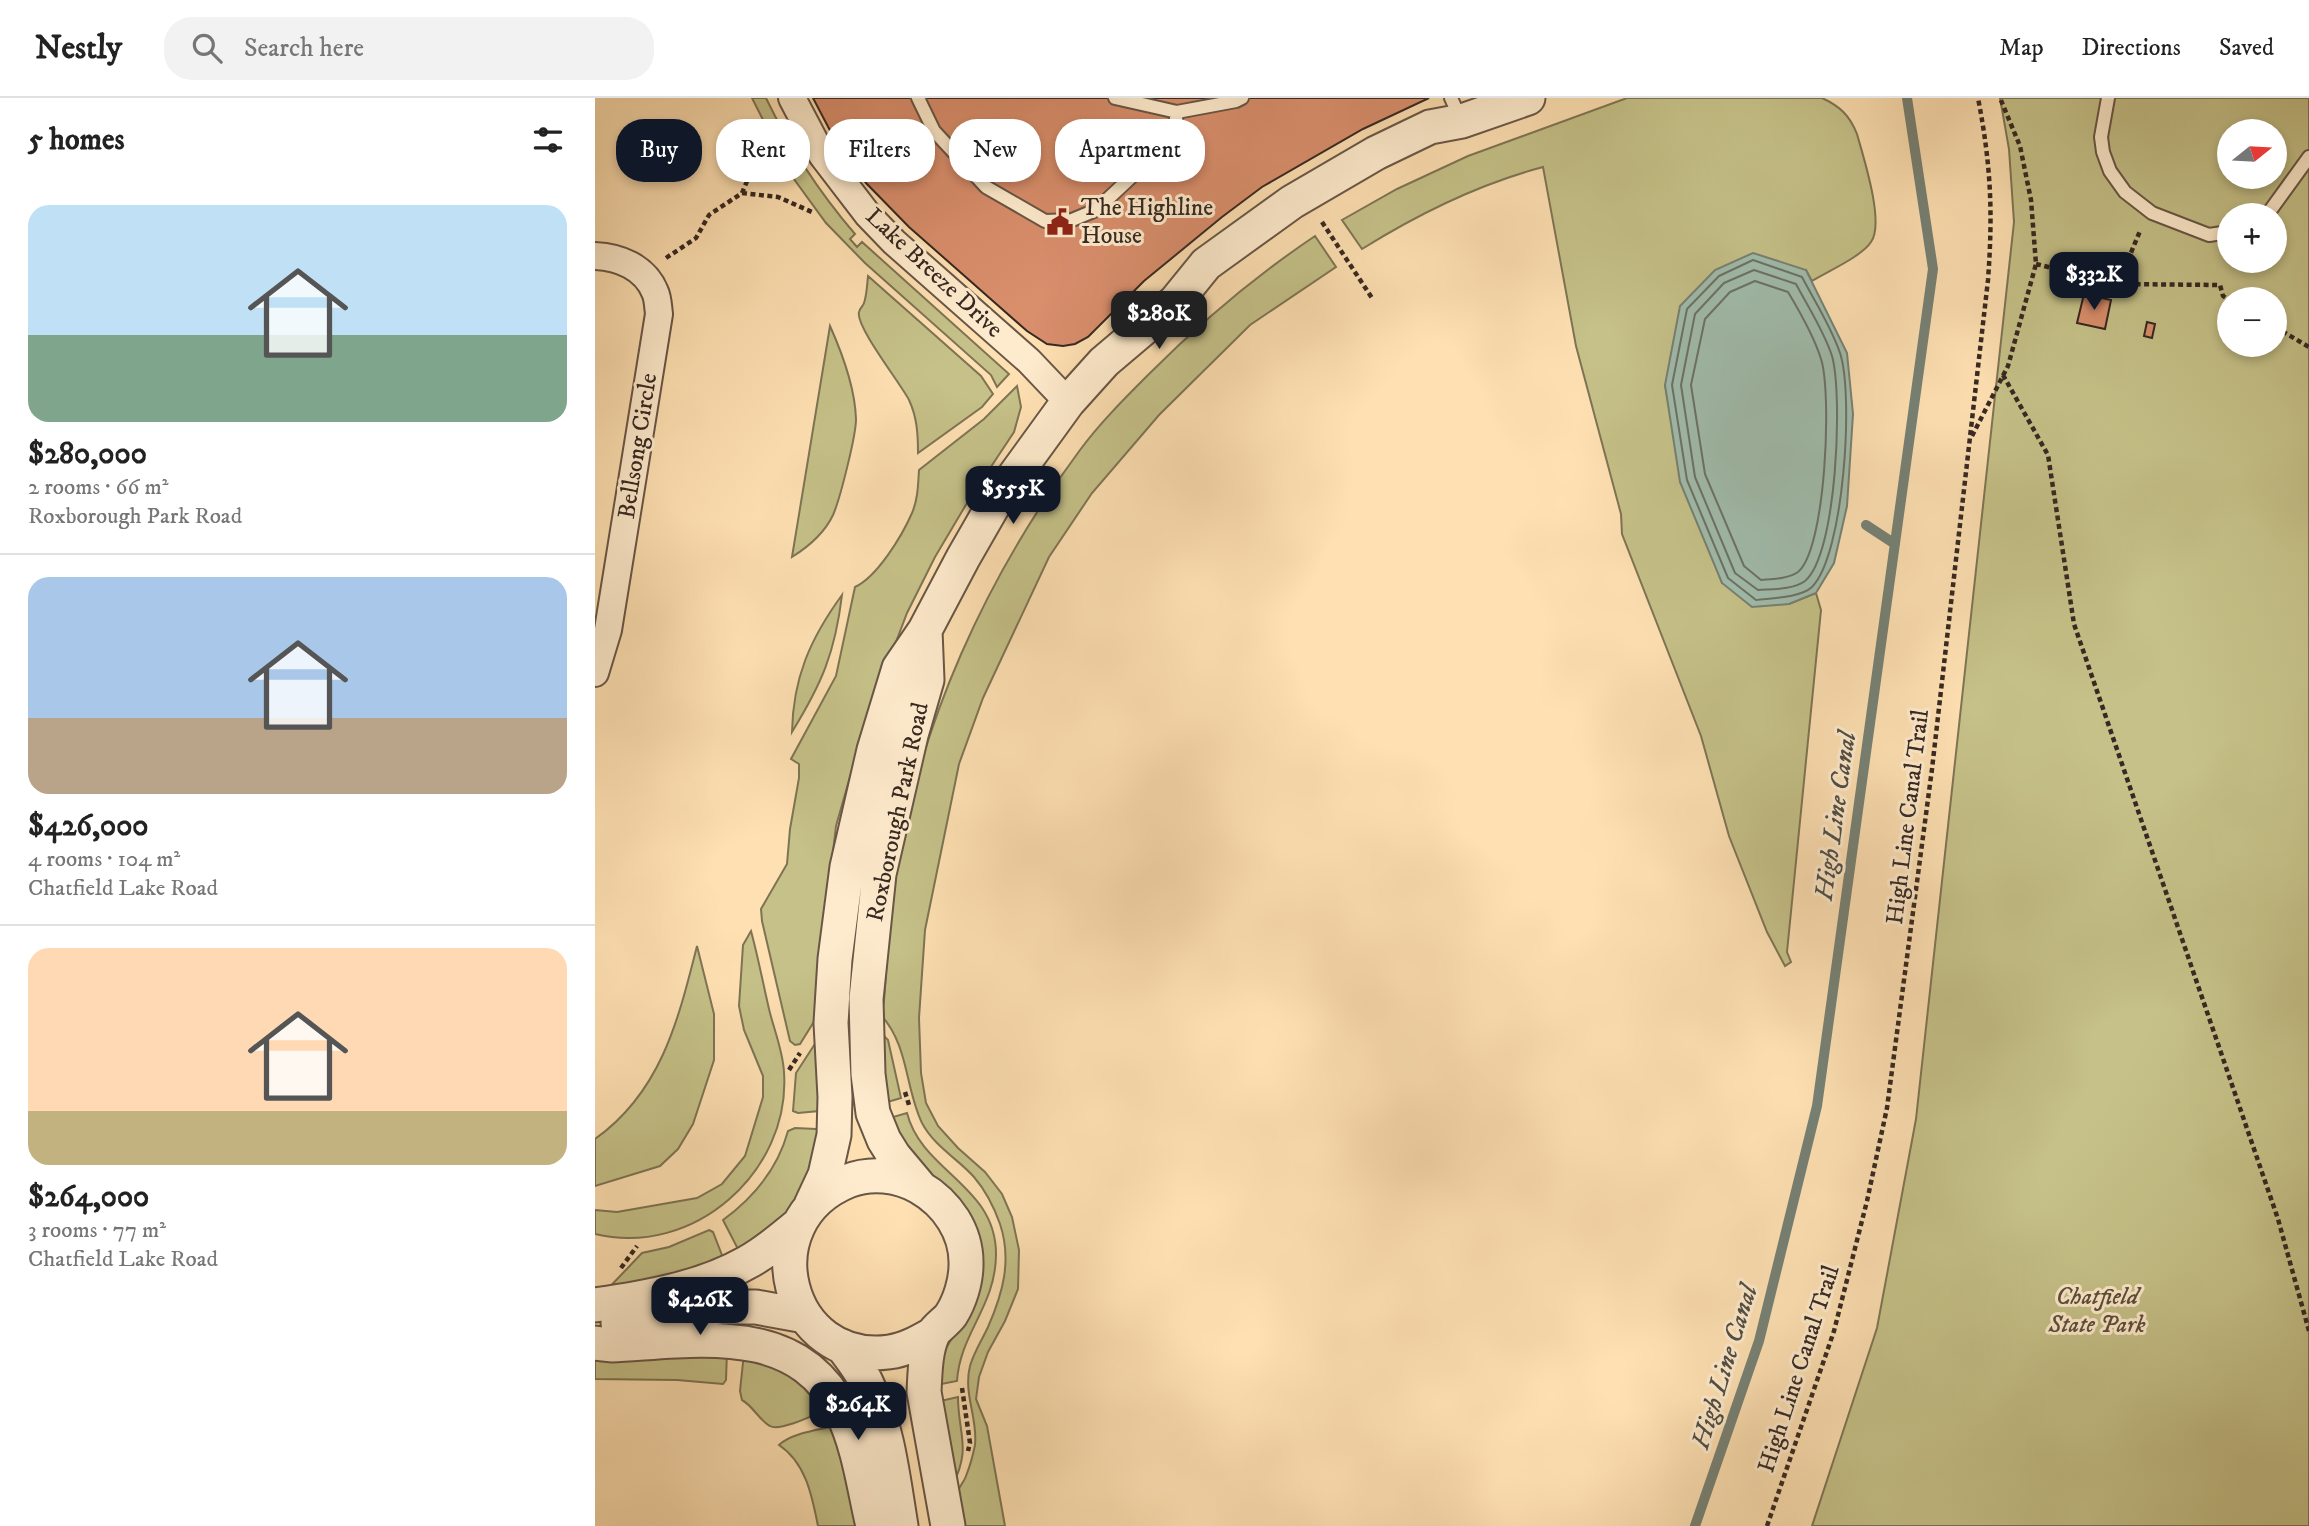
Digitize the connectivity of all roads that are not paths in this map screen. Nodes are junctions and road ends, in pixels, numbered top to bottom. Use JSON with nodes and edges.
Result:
{"nodes":[{"id":1,"x":792,"y":98,"type":"edge"},
{"id":2,"x":918,"y":98,"type":"edge"},
{"id":3,"x":1115,"y":98,"type":"edge"},
{"id":4,"x":1242,"y":98,"type":"edge"},
{"id":5,"x":1528,"y":98,"type":"edge"},
{"id":6,"x":2108,"y":98,"type":"edge"},
{"id":7,"x":1456,"y":109,"type":"edge"},
{"id":8,"x":1177,"y":112,"type":"junction"},
{"id":9,"x":2309,"y":157,"type":"edge"},
{"id":10,"x":2276,"y":203,"type":"edge"},
{"id":11,"x":2217,"y":234,"type":"edge"},
{"id":12,"x":595,"y":256,"type":"edge"},
{"id":13,"x":1068,"y":402,"type":"junction"},
{"id":14,"x":925,"y":630,"type":"junction"},
{"id":15,"x":595,"y":673,"type":"edge"},
{"id":16,"x":921,"y":1188,"type":"junction"},
{"id":17,"x":805,"y":1215,"type":"junction"},
{"id":18,"x":595,"y":1305,"type":"edge"},
{"id":19,"x":805,"y":1316,"type":"junction"},
{"id":20,"x":595,"y":1327,"type":"edge"},
{"id":21,"x":933,"y":1334,"type":"junction"},
{"id":22,"x":595,"y":1343,"type":"edge"},
{"id":23,"x":842,"y":1346,"type":"junction"},
{"id":24,"x":873,"y":1526,"type":"edge"},
{"id":25,"x":901,"y":1526,"type":"edge"},
{"id":26,"x":948,"y":1526,"type":"edge"}],
"edges":[{"from":1,"to":13,"type":"street","name":"Lake Breeze Drive"},
{"from":2,"to":8,"type":"lane"},
{"from":3,"to":8,"type":"lane"},
{"from":4,"to":8,"type":"lane"},
{"from":5,"to":7,"type":"street","name":"Roxborough Park Road"},
{"from":6,"to":11,"type":"lane"},
{"from":7,"to":13,"type":"street","name":"Roxborough Park Road"},
{"from":9,"to":10,"type":"lane"},
{"from":12,"to":15,"type":"street","name":"Bellsong Circle"},
{"from":13,"to":14,"type":"street","name":"Roxborough Park Road"},
{"from":14,"to":16,"type":"street","name":"Roxborough Park Road"},
{"from":14,"to":17,"type":"street","name":"Roxborough Park Road"},
{"from":16,"to":17,"type":"street"},
{"from":16,"to":21,"type":"street"},
{"from":17,"to":18,"type":"street","name":"Roxborough Park Road"},
{"from":17,"to":19,"type":"street"},
{"from":19,"to":20,"type":"street"},
{"from":19,"to":23,"type":"street"},
{"from":21,"to":23,"type":"street"},
{"from":21,"to":26,"type":"street"},
{"from":22,"to":24,"type":"street"},
{"from":23,"to":25,"type":"street"}]}
